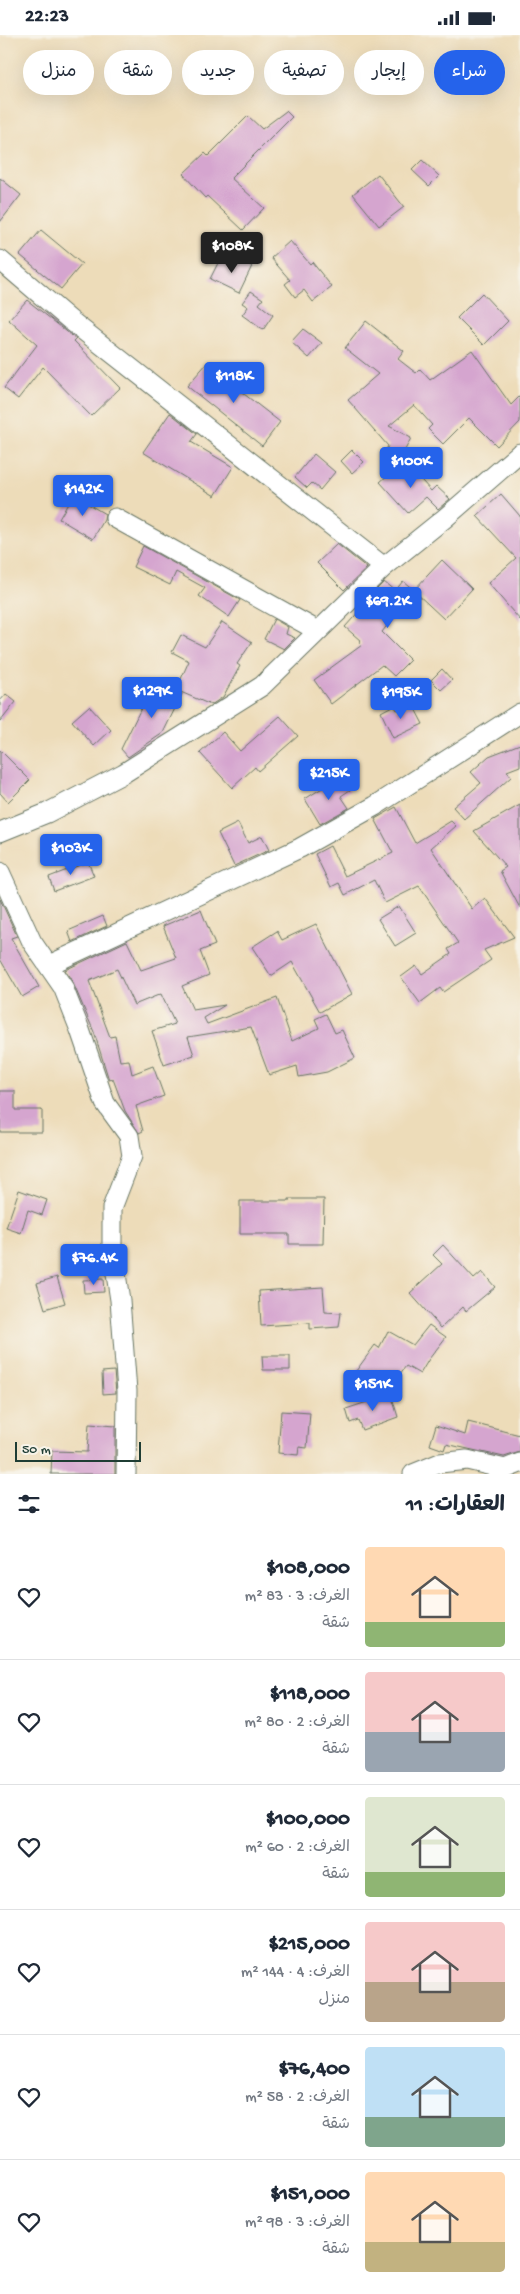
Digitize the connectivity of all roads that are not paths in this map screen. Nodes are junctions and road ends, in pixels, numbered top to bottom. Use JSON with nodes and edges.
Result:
{"nodes":[{"id":1,"x":0,"y":260,"type":"edge"},
{"id":2,"x":520,"y":453,"type":"edge"},
{"id":3,"x":115,"y":518,"type":"dead end"},
{"id":4,"x":384,"y":567,"type":"junction"},
{"id":5,"x":318,"y":631,"type":"junction"},
{"id":6,"x":520,"y":713,"type":"edge"},
{"id":7,"x":0,"y":832,"type":"edge"},
{"id":8,"x":0,"y":872,"type":"edge"},
{"id":9,"x":49,"y":965,"type":"junction"},
{"id":10,"x":520,"y":1463,"type":"edge"},
{"id":11,"x":126,"y":1474,"type":"edge"},
{"id":12,"x":414,"y":1474,"type":"edge"}],
"edges":[{"from":1,"to":4,"type":"street"},
{"from":2,"to":4,"type":"street"},
{"from":3,"to":5,"type":"street"},
{"from":4,"to":5,"type":"street"},
{"from":5,"to":7,"type":"street"},
{"from":6,"to":9,"type":"street"},
{"from":8,"to":9,"type":"street"},
{"from":9,"to":11,"type":"street"},
{"from":10,"to":12,"type":"street"}]}
